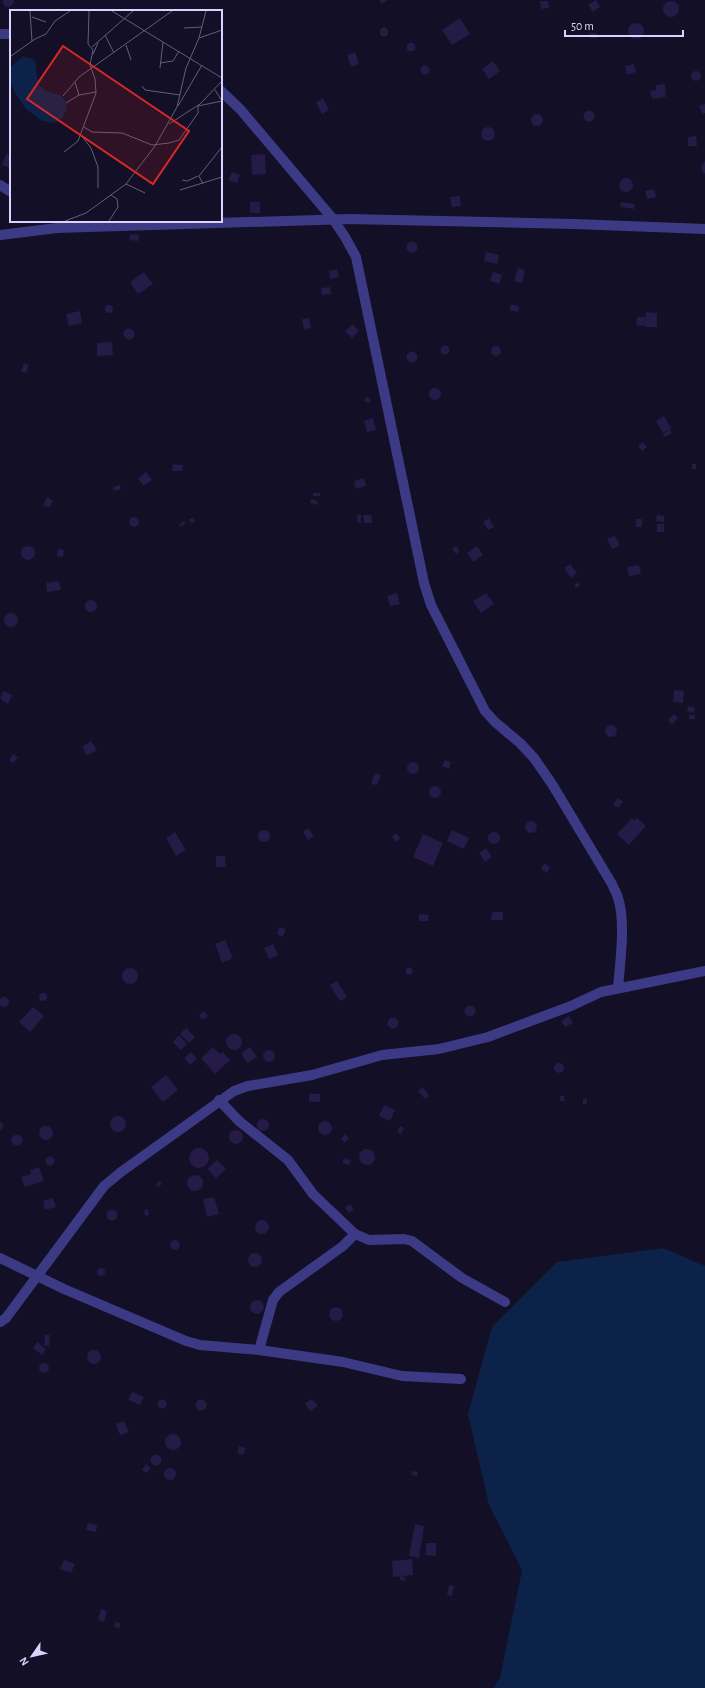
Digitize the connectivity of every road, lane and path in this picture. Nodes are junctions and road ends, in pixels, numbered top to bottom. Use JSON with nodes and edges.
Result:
{"nodes":[{"id":1,"x":222,"y":92,"type":"edge"},
{"id":2,"x":0,"y":185,"type":"edge"},
{"id":3,"x":10,"y":191,"type":"edge"},
{"id":4,"x":332,"y":220,"type":"junction"},
{"id":5,"x":50,"y":222,"type":"edge"},
{"id":6,"x":57,"y":228,"type":"junction"},
{"id":7,"x":705,"y":229,"type":"edge"},
{"id":8,"x":0,"y":235,"type":"edge"},
{"id":9,"x":705,"y":970,"type":"edge"},
{"id":10,"x":618,"y":988,"type":"junction"},
{"id":11,"x":219,"y":1100,"type":"junction"},
{"id":12,"x":355,"y":1234,"type":"junction"},
{"id":13,"x":0,"y":1258,"type":"edge"},
{"id":14,"x":36,"y":1276,"type":"junction"},
{"id":15,"x":505,"y":1302,"type":"dead end"},
{"id":16,"x":0,"y":1322,"type":"edge"},
{"id":17,"x":259,"y":1350,"type":"junction"},
{"id":18,"x":461,"y":1379,"type":"dead end"}],
"edges":[{"from":1,"to":4,"type":"street"},
{"from":2,"to":3,"type":"street"},
{"from":4,"to":6,"type":"street"},
{"from":4,"to":7,"type":"street"},
{"from":4,"to":10,"type":"street"},
{"from":5,"to":6,"type":"street"},
{"from":6,"to":8,"type":"street"},
{"from":9,"to":10,"type":"street"},
{"from":10,"to":11,"type":"street"},
{"from":11,"to":12,"type":"street"},
{"from":11,"to":14,"type":"street"},
{"from":12,"to":15,"type":"street"},
{"from":12,"to":17,"type":"street"},
{"from":13,"to":14,"type":"street"},
{"from":14,"to":16,"type":"street"},
{"from":14,"to":17,"type":"street"},
{"from":17,"to":18,"type":"street"}]}
